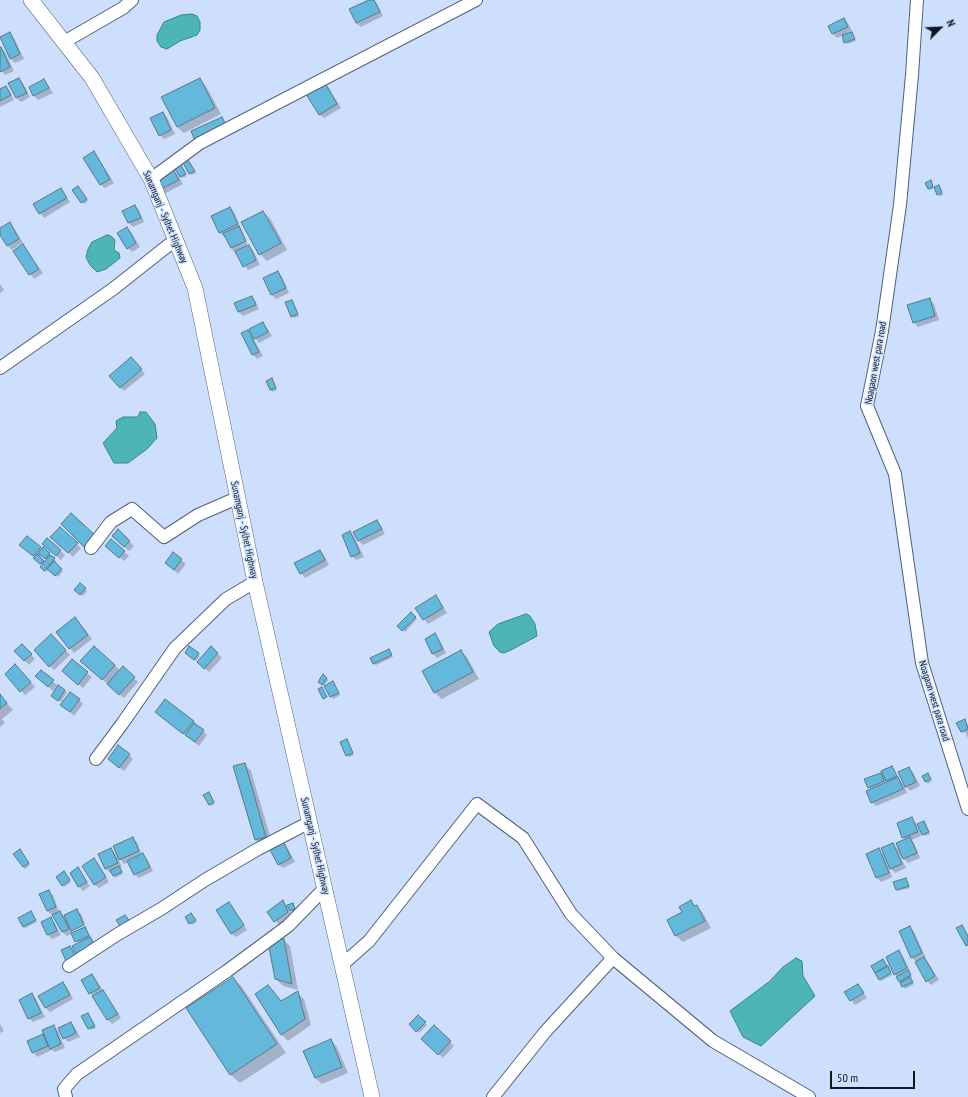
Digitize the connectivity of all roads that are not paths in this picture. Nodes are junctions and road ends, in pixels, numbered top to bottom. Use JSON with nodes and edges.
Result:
{"nodes":[{"id":1,"x":31,"y":0,"type":"edge"},
{"id":2,"x":132,"y":0,"type":"edge"},
{"id":3,"x":476,"y":0,"type":"edge"},
{"id":4,"x":917,"y":0,"type":"edge"},
{"id":5,"x":64,"y":42,"type":"junction"},
{"id":6,"x":151,"y":179,"type":"junction"},
{"id":7,"x":176,"y":240,"type":"junction"},
{"id":8,"x":0,"y":368,"type":"edge"},
{"id":9,"x":237,"y":498,"type":"junction"},
{"id":10,"x":91,"y":548,"type":"dead end"},
{"id":11,"x":254,"y":582,"type":"junction"},
{"id":12,"x":96,"y":759,"type":"dead end"},
{"id":13,"x":968,"y":809,"type":"edge"},
{"id":14,"x":310,"y":822,"type":"junction"},
{"id":15,"x":325,"y":888,"type":"junction"},
{"id":16,"x":614,"y":958,"type":"junction"},
{"id":17,"x":342,"y":965,"type":"junction"},
{"id":18,"x":69,"y":966,"type":"dead end"},
{"id":19,"x":66,"y":1097,"type":"edge"},
{"id":20,"x":372,"y":1097,"type":"edge"},
{"id":21,"x":493,"y":1097,"type":"edge"},
{"id":22,"x":809,"y":1097,"type":"edge"}],
"edges":[{"from":1,"to":5,"type":"main road","name":"Sunamganj - Sylhet Highway"},
{"from":2,"to":5,"type":"street"},
{"from":3,"to":6,"type":"street"},
{"from":4,"to":13,"type":"street","name":"Noagaon west para road"},
{"from":5,"to":6,"type":"main road","name":"Sunamganj - Sylhet Highway"},
{"from":6,"to":7,"type":"main road","name":"Sunamganj - Sylhet Highway"},
{"from":7,"to":8,"type":"street"},
{"from":7,"to":9,"type":"main road","name":"Sunamganj - Sylhet Highway"},
{"from":9,"to":10,"type":"street"},
{"from":9,"to":11,"type":"main road","name":"Sunamganj - Sylhet Highway"},
{"from":11,"to":12,"type":"street"},
{"from":11,"to":14,"type":"main road","name":"Sunamganj - Sylhet Highway"},
{"from":14,"to":15,"type":"main road","name":"Sunamganj - Sylhet Highway"},
{"from":14,"to":18,"type":"street"},
{"from":15,"to":17,"type":"main road","name":"Sunamganj - Sylhet Highway"},
{"from":15,"to":19,"type":"street"},
{"from":16,"to":17,"type":"street"},
{"from":16,"to":21,"type":"street"},
{"from":16,"to":22,"type":"street"},
{"from":17,"to":20,"type":"main road","name":"Sunamganj - Sylhet Highway"}]}
